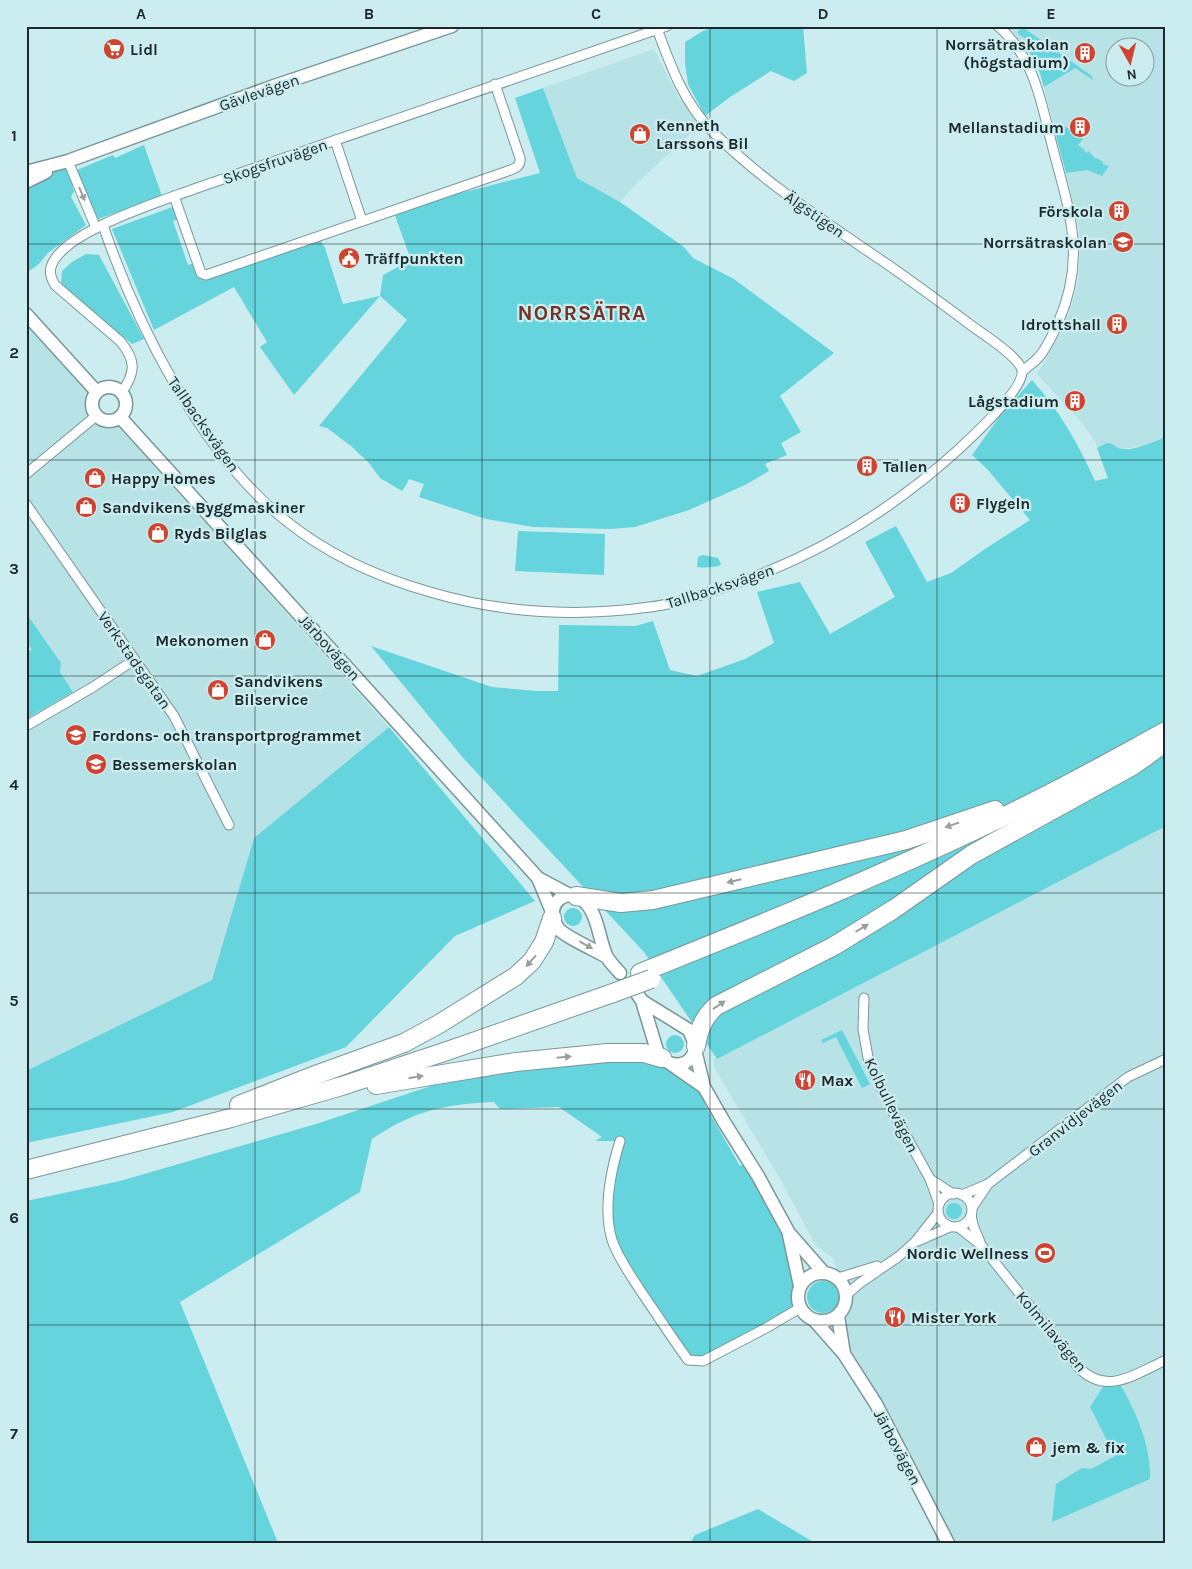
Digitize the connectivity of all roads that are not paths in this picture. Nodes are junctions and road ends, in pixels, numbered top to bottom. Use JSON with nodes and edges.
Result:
{"nodes":[{"id":1,"x":452,"y":26,"type":"edge"},
{"id":2,"x":667,"y":26,"type":"edge"},
{"id":3,"x":998,"y":26,"type":"edge"},
{"id":4,"x":657,"y":28,"type":"edge"},
{"id":5,"x":495,"y":84,"type":"junction"},
{"id":6,"x":335,"y":140,"type":"junction"},
{"id":7,"x":68,"y":161,"type":"junction"},
{"id":8,"x":26,"y":172,"type":"edge"},
{"id":9,"x":26,"y":182,"type":"edge"},
{"id":10,"x":174,"y":196,"type":"junction"},
{"id":11,"x":362,"y":221,"type":"junction"},
{"id":12,"x":100,"y":226,"type":"junction"},
{"id":13,"x":26,"y":314,"type":"edge"},
{"id":14,"x":1021,"y":367,"type":"junction"},
{"id":15,"x":96,"y":391,"type":"junction"},
{"id":16,"x":122,"y":392,"type":"junction"},
{"id":17,"x":96,"y":416,"type":"junction"},
{"id":18,"x":120,"y":417,"type":"junction"},
{"id":19,"x":26,"y":474,"type":"edge"},
{"id":20,"x":26,"y":504,"type":"edge"},
{"id":21,"x":134,"y":660,"type":"junction"},
{"id":22,"x":26,"y":726,"type":"edge"},
{"id":23,"x":1166,"y":731,"type":"edge"},
{"id":24,"x":1166,"y":742,"type":"edge"},
{"id":25,"x":1064,"y":787,"type":"junction"},
{"id":26,"x":229,"y":825,"type":"dead end"},
{"id":27,"x":538,"y":878,"type":"junction"},
{"id":28,"x":573,"y":896,"type":"junction"},
{"id":29,"x":552,"y":915,"type":"junction"},
{"id":30,"x":607,"y":957,"type":"junction"},
{"id":31,"x":646,"y":976,"type":"junction"},
{"id":32,"x":614,"y":984,"type":"junction"},
{"id":33,"x":864,"y":998,"type":"dead end"},
{"id":34,"x":696,"y":1048,"type":"junction"},
{"id":35,"x":1166,"y":1058,"type":"edge"},
{"id":36,"x":666,"y":1061,"type":"junction"},
{"id":37,"x":704,"y":1087,"type":"junction"},
{"id":38,"x":230,"y":1114,"type":"junction"},
{"id":39,"x":620,"y":1141,"type":"dead end"},
{"id":40,"x":26,"y":1160,"type":"edge"},
{"id":41,"x":26,"y":1170,"type":"edge"},
{"id":42,"x":930,"y":1179,"type":"junction"},
{"id":43,"x":988,"y":1184,"type":"junction"},
{"id":44,"x":958,"y":1194,"type":"junction"},
{"id":45,"x":939,"y":1209,"type":"junction"},
{"id":46,"x":972,"y":1212,"type":"junction"},
{"id":47,"x":954,"y":1227,"type":"junction"},
{"id":48,"x":789,"y":1232,"type":"junction"},
{"id":49,"x":915,"y":1242,"type":"junction"},
{"id":50,"x":981,"y":1244,"type":"junction"},
{"id":51,"x":887,"y":1263,"type":"junction"},
{"id":52,"x":824,"y":1273,"type":"junction"},
{"id":53,"x":838,"y":1278,"type":"junction"},
{"id":54,"x":800,"y":1286,"type":"junction"},
{"id":55,"x":846,"y":1295,"type":"junction"},
{"id":56,"x":800,"y":1308,"type":"junction"},
{"id":57,"x":838,"y":1316,"type":"junction"},
{"id":58,"x":814,"y":1320,"type":"junction"},
{"id":59,"x":844,"y":1354,"type":"junction"},
{"id":60,"x":1166,"y":1360,"type":"edge"},
{"id":61,"x":948,"y":1543,"type":"edge"}],
"edges":[{"from":1,"to":7,"type":"main road","name":"Gävlevägen"},
{"from":2,"to":4,"type":"street","name":"Skogsfruvägen"},
{"from":3,"to":14,"type":"street"},
{"from":4,"to":5,"type":"street","name":"Skogsfruvägen"},
{"from":4,"to":14,"type":"street","name":"Älgstigen"},
{"from":5,"to":6,"type":"street","name":"Skogsfruvägen"},
{"from":5,"to":11,"type":"street"},
{"from":6,"to":10,"type":"street","name":"Skogsfruvägen"},
{"from":6,"to":11,"type":"street"},
{"from":7,"to":8,"type":"main road","name":"Gävlevägen"},
{"from":7,"to":9,"type":"main road","name":"Gävlevägen"},
{"from":7,"to":12,"type":"street","name":"Tallbacksvägen","one_way":true},
{"from":10,"to":11,"type":"street"},
{"from":10,"to":12,"type":"street","name":"Skogsfruvägen"},
{"from":12,"to":14,"type":"street","name":"Tallbacksvägen"},
{"from":12,"to":16,"type":"street","name":"Skogsfruvägen"},
{"from":13,"to":15,"type":"main road"},
{"from":15,"to":16,"type":"main road"},
{"from":15,"to":17,"type":"main road"},
{"from":16,"to":18,"type":"main road"},
{"from":17,"to":18,"type":"main road"},
{"from":17,"to":19,"type":"street"},
{"from":18,"to":27,"type":"main road","name":"Järbovägen"},
{"from":20,"to":21,"type":"street","name":"Verkstadsgatan"},
{"from":21,"to":22,"type":"street"},
{"from":21,"to":26,"type":"street","name":"Verkstadsgatan"},
{"from":23,"to":25,"type":"highway"},
{"from":24,"to":31,"type":"highway"},
{"from":34,"to":24,"type":"highway","one_way":true},
{"from":25,"to":28,"type":"highway","one_way":true},
{"from":25,"to":31,"type":"highway"},
{"from":27,"to":28,"type":"main road","name":"Järbovägen"},
{"from":27,"to":29,"type":"main road","name":"Järbovägen"},
{"from":28,"to":29,"type":"main road"},
{"from":28,"to":30,"type":"main road","name":"Järbovägen"},
{"from":29,"to":30,"type":"main road","name":"Järbovägen","one_way":true},
{"from":29,"to":38,"type":"highway","one_way":true},
{"from":30,"to":32,"type":"main road","name":"Järbovägen"},
{"from":31,"to":32,"type":"highway","bridge":true},
{"from":32,"to":38,"type":"highway"},
{"from":33,"to":42,"type":"street","name":"Kolbullevägen"},
{"from":34,"to":36,"type":"main road"},
{"from":34,"to":36,"type":"main road"},
{"from":34,"to":37,"type":"main road"},
{"from":35,"to":43,"type":"street","name":"Granvidjevägen"},
{"from":36,"to":37,"type":"main road"},
{"from":38,"to":36,"type":"highway","one_way":true},
{"from":37,"to":48,"type":"main road"},
{"from":38,"to":40,"type":"highway"},
{"from":38,"to":41,"type":"highway"},
{"from":39,"to":56,"type":"street"},
{"from":42,"to":44,"type":"street"},
{"from":42,"to":45,"type":"street","name":"Kolbullevägen"},
{"from":43,"to":44,"type":"street","name":"Granvidjevägen"},
{"from":43,"to":46,"type":"street","name":"Granvidjevägen"},
{"from":44,"to":45,"type":"street"},
{"from":44,"to":46,"type":"street"},
{"from":45,"to":47,"type":"street"},
{"from":45,"to":49,"type":"street"},
{"from":46,"to":47,"type":"street"},
{"from":46,"to":50,"type":"street","name":"Kolmilavägen"},
{"from":47,"to":49,"type":"street"},
{"from":47,"to":50,"type":"street","name":"Kolmilavägen"},
{"from":48,"to":52,"type":"main road"},
{"from":48,"to":54,"type":"main road"},
{"from":49,"to":51,"type":"street"},
{"from":50,"to":60,"type":"street","name":"Kolmilavägen"},
{"from":51,"to":53,"type":"street"},
{"from":51,"to":55,"type":"street"},
{"from":52,"to":53,"type":"main road"},
{"from":52,"to":54,"type":"main road"},
{"from":53,"to":55,"type":"main road"},
{"from":54,"to":56,"type":"main road"},
{"from":55,"to":57,"type":"main road"},
{"from":56,"to":58,"type":"main road"},
{"from":57,"to":58,"type":"main road"},
{"from":57,"to":59,"type":"main road","name":"Järbovägen"},
{"from":58,"to":59,"type":"main road","name":"Järbovägen"},
{"from":59,"to":61,"type":"main road","name":"Järbovägen"}]}
